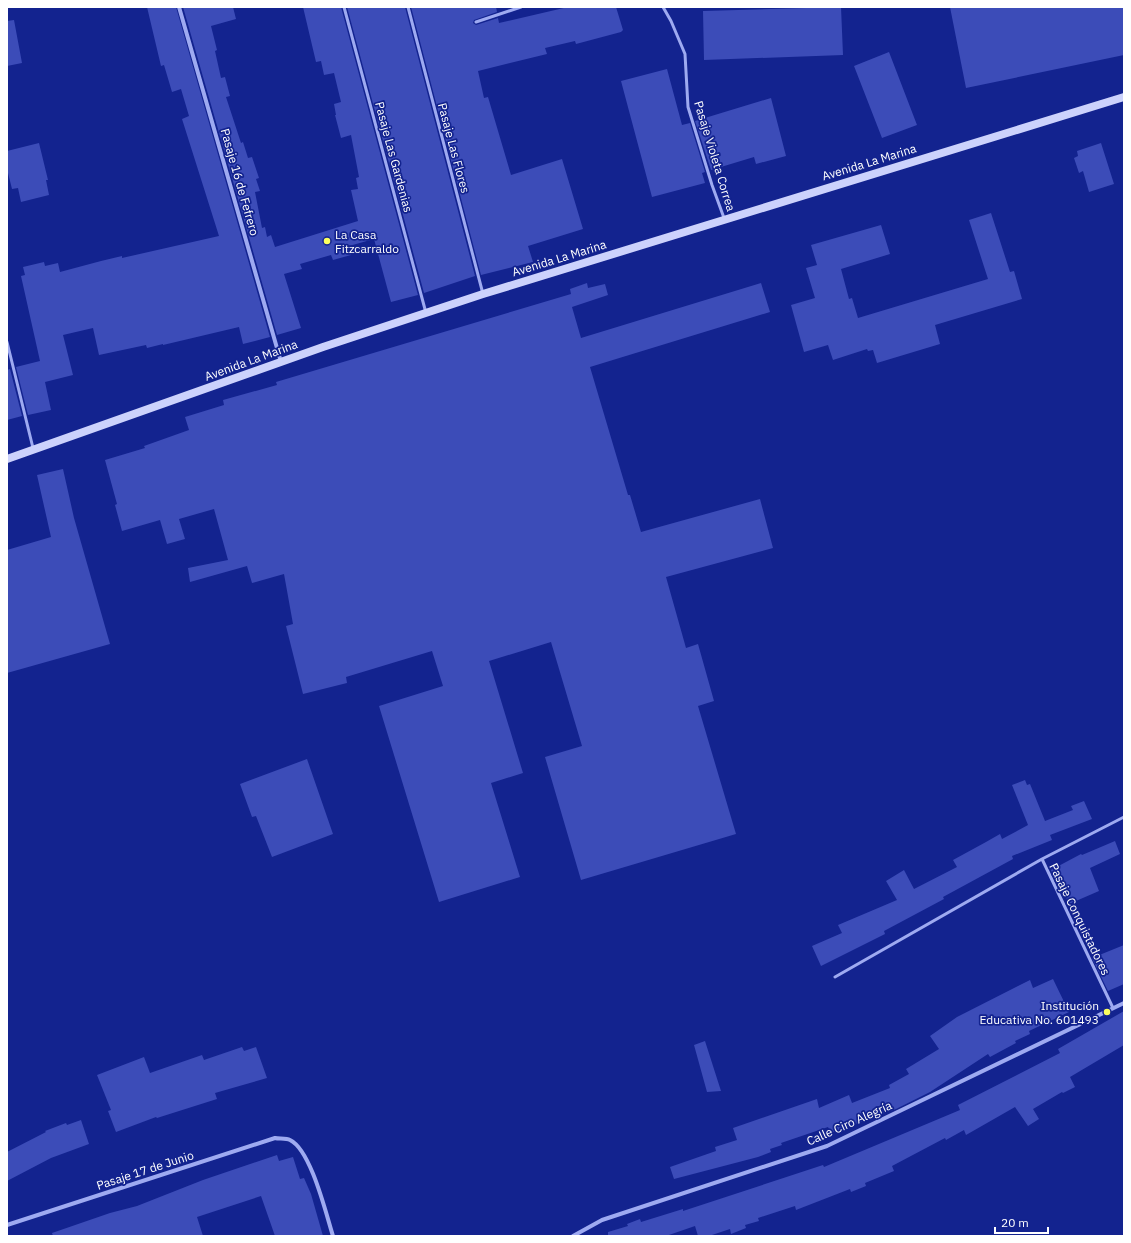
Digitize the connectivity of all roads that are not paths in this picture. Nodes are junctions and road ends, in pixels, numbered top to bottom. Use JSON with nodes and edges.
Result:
{"nodes":[{"id":1,"x":179,"y":7,"type":"edge"},
{"id":2,"x":344,"y":7,"type":"edge"},
{"id":3,"x":408,"y":7,"type":"edge"},
{"id":4,"x":521,"y":7,"type":"edge"},
{"id":5,"x":663,"y":7,"type":"edge"},
{"id":6,"x":476,"y":22,"type":"dead end"},
{"id":7,"x":1124,"y":97,"type":"edge"},
{"id":8,"x":725,"y":219,"type":"junction"},
{"id":9,"x":483,"y":294,"type":"junction"},
{"id":10,"x":426,"y":313,"type":"junction"},
{"id":11,"x":7,"y":342,"type":"edge"},
{"id":12,"x":281,"y":362,"type":"junction"},
{"id":13,"x":33,"y":450,"type":"junction"},
{"id":14,"x":7,"y":460,"type":"edge"},
{"id":15,"x":1124,"y":817,"type":"edge"},
{"id":16,"x":1042,"y":859,"type":"junction"},
{"id":17,"x":835,"y":978,"type":"dead end"},
{"id":18,"x":1124,"y":1003,"type":"edge"},
{"id":19,"x":1113,"y":1008,"type":"junction"},
{"id":20,"x":7,"y":1225,"type":"edge"},
{"id":21,"x":333,"y":1236,"type":"edge"},
{"id":22,"x":573,"y":1236,"type":"edge"}],
"edges":[{"from":1,"to":12,"type":"street","name":"Pasaje 16 de Fefrero"},
{"from":2,"to":10,"type":"lane","name":"Pasaje Las Gardenias"},
{"from":3,"to":9,"type":"lane","name":"Pasaje Las Flores"},
{"from":4,"to":6,"type":"lane"},
{"from":5,"to":8,"type":"lane","name":"Pasaje Violeta Correa"},
{"from":7,"to":8,"type":"main road","name":"Avenida La Marina"},
{"from":8,"to":9,"type":"main road","name":"Avenida La Marina"},
{"from":9,"to":10,"type":"main road","name":"Avenida La Marina"},
{"from":10,"to":12,"type":"main road","name":"Avenida La Marina"},
{"from":11,"to":13,"type":"lane"},
{"from":12,"to":13,"type":"main road","name":"Avenida La Marina"},
{"from":13,"to":14,"type":"main road","name":"Avenida La Marina"},
{"from":15,"to":16,"type":"lane"},
{"from":16,"to":17,"type":"lane"},
{"from":16,"to":19,"type":"lane","name":"Pasaje Conquistadores"},
{"from":18,"to":19,"type":"street","name":"Calle Ciro Alegría"},
{"from":19,"to":22,"type":"street","name":"Calle Ciro Alegría"},
{"from":20,"to":21,"type":"street","name":"Pasaje 17 de Junio"}]}
